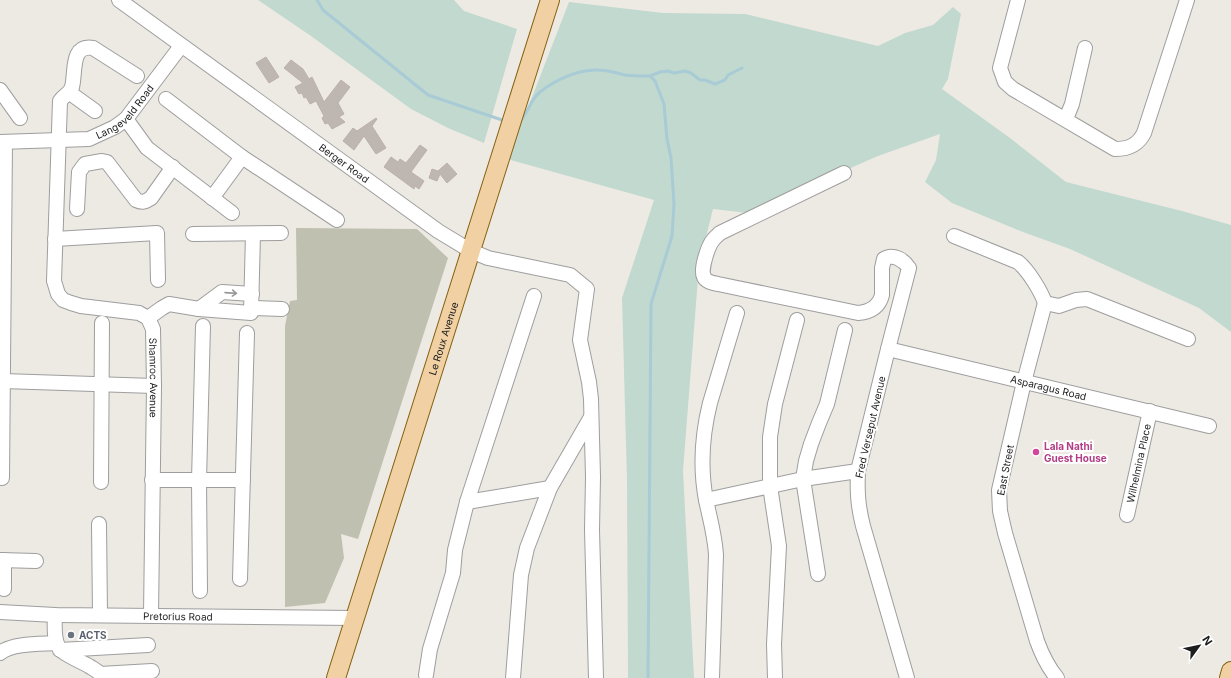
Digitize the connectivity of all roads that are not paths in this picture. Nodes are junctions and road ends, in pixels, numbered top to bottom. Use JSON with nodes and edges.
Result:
{"nodes":[{"id":1,"x":119,"y":0,"type":"edge"},
{"id":2,"x":550,"y":0,"type":"edge"},
{"id":3,"x":1018,"y":0,"type":"edge"},
{"id":4,"x":1187,"y":0,"type":"edge"},
{"id":5,"x":181,"y":46,"type":"junction"},
{"id":6,"x":1085,"y":48,"type":"dead end"},
{"id":7,"x":137,"y":76,"type":"dead end"},
{"id":8,"x":0,"y":90,"type":"edge"},
{"id":9,"x":70,"y":93,"type":"junction"},
{"id":10,"x":166,"y":98,"type":"dead end"},
{"id":11,"x":95,"y":111,"type":"dead end"},
{"id":12,"x":20,"y":118,"type":"dead end"},
{"id":13,"x":126,"y":119,"type":"junction"},
{"id":14,"x":1066,"y":119,"type":"junction"},
{"id":15,"x":58,"y":141,"type":"junction"},
{"id":16,"x":3,"y":142,"type":"edge"},
{"id":17,"x":242,"y":157,"type":"junction"},
{"id":18,"x":172,"y":167,"type":"junction"},
{"id":19,"x":844,"y":173,"type":"dead end"},
{"id":20,"x":212,"y":198,"type":"junction"},
{"id":21,"x":78,"y":209,"type":"dead end"},
{"id":22,"x":232,"y":213,"type":"dead end"},
{"id":23,"x":337,"y":220,"type":"dead end"},
{"id":24,"x":281,"y":233,"type":"dead end"},
{"id":25,"x":193,"y":234,"type":"dead end"},
{"id":26,"x":253,"y":234,"type":"junction"},
{"id":27,"x":954,"y":236,"type":"dead end"},
{"id":28,"x":55,"y":239,"type":"junction"},
{"id":29,"x":470,"y":251,"type":"junction"},
{"id":30,"x":158,"y":280,"type":"dead end"},
{"id":31,"x":534,"y":296,"type":"dead end"},
{"id":32,"x":1045,"y":303,"type":"junction"},
{"id":33,"x":252,"y":305,"type":"junction"},
{"id":34,"x":282,"y":309,"type":"dead end"},
{"id":35,"x":737,"y":313,"type":"dead end"},
{"id":36,"x":148,"y":318,"type":"junction"},
{"id":37,"x":797,"y":320,"type":"dead end"},
{"id":38,"x":102,"y":324,"type":"dead end"},
{"id":39,"x":203,"y":326,"type":"dead end"},
{"id":40,"x":845,"y":330,"type":"dead end"},
{"id":41,"x":246,"y":333,"type":"dead end"},
{"id":42,"x":1188,"y":339,"type":"dead end"},
{"id":43,"x":888,"y":349,"type":"junction"},
{"id":44,"x":3,"y":381,"type":"junction"},
{"id":45,"x":1024,"y":382,"type":"junction"},
{"id":46,"x":102,"y":385,"type":"junction"},
{"id":47,"x":154,"y":386,"type":"junction"},
{"id":48,"x":1150,"y":411,"type":"junction"},
{"id":49,"x":591,"y":417,"type":"junction"},
{"id":50,"x":1209,"y":426,"type":"dead end"},
{"id":51,"x":858,"y":471,"type":"junction"},
{"id":52,"x":2,"y":478,"type":"dead end"},
{"id":53,"x":803,"y":479,"type":"junction"},
{"id":54,"x":152,"y":480,"type":"junction"},
{"id":55,"x":199,"y":480,"type":"junction"},
{"id":56,"x":243,"y":480,"type":"junction"},
{"id":57,"x":101,"y":482,"type":"dead end"},
{"id":58,"x":770,"y":486,"type":"junction"},
{"id":59,"x":550,"y":488,"type":"junction"},
{"id":60,"x":706,"y":500,"type":"junction"},
{"id":61,"x":467,"y":502,"type":"junction"},
{"id":62,"x":1127,"y":515,"type":"dead end"},
{"id":63,"x":99,"y":524,"type":"dead end"},
{"id":64,"x":2,"y":560,"type":"edge"},
{"id":65,"x":36,"y":561,"type":"dead end"},
{"id":66,"x":818,"y":574,"type":"dead end"},
{"id":67,"x":240,"y":579,"type":"dead end"},
{"id":68,"x":4,"y":589,"type":"dead end"},
{"id":69,"x":200,"y":591,"type":"dead end"},
{"id":70,"x":0,"y":612,"type":"edge"},
{"id":71,"x":55,"y":615,"type":"junction"},
{"id":72,"x":100,"y":615,"type":"junction"},
{"id":73,"x":151,"y":615,"type":"junction"},
{"id":74,"x":355,"y":618,"type":"junction"},
{"id":75,"x":148,"y":645,"type":"dead end"},
{"id":76,"x":58,"y":646,"type":"junction"},
{"id":77,"x":0,"y":653,"type":"edge"},
{"id":78,"x":152,"y":671,"type":"dead end"},
{"id":79,"x":1231,"y":671,"type":"edge"},
{"id":80,"x":426,"y":675,"type":"dead end"},
{"id":81,"x":102,"y":676,"type":"edge"},
{"id":82,"x":336,"y":678,"type":"edge"},
{"id":83,"x":513,"y":678,"type":"edge"},
{"id":84,"x":596,"y":678,"type":"edge"},
{"id":85,"x":712,"y":678,"type":"edge"},
{"id":86,"x":775,"y":678,"type":"edge"},
{"id":87,"x":907,"y":678,"type":"edge"},
{"id":88,"x":1057,"y":678,"type":"edge"},
{"id":89,"x":1229,"y":678,"type":"edge"}],
"edges":[{"from":1,"to":5,"type":"street","name":"Berger Road"},
{"from":2,"to":29,"type":"main road","name":"Le Roux Avenue"},
{"from":3,"to":14,"type":"street"},
{"from":4,"to":14,"type":"street"},
{"from":5,"to":13,"type":"street","name":"Langeveld Road"},
{"from":5,"to":29,"type":"street","name":"Berger Road"},
{"from":6,"to":14,"type":"street"},
{"from":7,"to":9,"type":"street"},
{"from":8,"to":12,"type":"street"},
{"from":9,"to":11,"type":"street"},
{"from":9,"to":15,"type":"street"},
{"from":10,"to":17,"type":"street"},
{"from":13,"to":15,"type":"street","name":"Langeveld Road"},
{"from":13,"to":18,"type":"street"},
{"from":15,"to":16,"type":"street","name":"Langeveld Road"},
{"from":15,"to":28,"type":"street"},
{"from":16,"to":44,"type":"street"},
{"from":17,"to":20,"type":"street"},
{"from":17,"to":23,"type":"street"},
{"from":18,"to":20,"type":"street"},
{"from":18,"to":21,"type":"street"},
{"from":19,"to":43,"type":"street","name":"Fred Verseput Avenue"},
{"from":20,"to":22,"type":"street"},
{"from":24,"to":26,"type":"street"},
{"from":25,"to":26,"type":"street"},
{"from":26,"to":33,"type":"street"},
{"from":27,"to":32,"type":"street"},
{"from":28,"to":30,"type":"street"},
{"from":28,"to":36,"type":"street"},
{"from":29,"to":49,"type":"street","name":"Berger Road"},
{"from":29,"to":74,"type":"main road","name":"Le Roux Avenue"},
{"from":31,"to":61,"type":"street"},
{"from":32,"to":42,"type":"street"},
{"from":32,"to":45,"type":"street","name":"East Street"},
{"from":33,"to":34,"type":"street"},
{"from":33,"to":36,"type":"street"},
{"from":35,"to":60,"type":"street"},
{"from":36,"to":47,"type":"street","name":"Shamroc Avenue"},
{"from":37,"to":58,"type":"street"},
{"from":38,"to":46,"type":"street"},
{"from":39,"to":55,"type":"street"},
{"from":40,"to":53,"type":"street"},
{"from":41,"to":56,"type":"street"},
{"from":43,"to":45,"type":"street","name":"Asparagus Road"},
{"from":43,"to":51,"type":"street","name":"Fred Verseput Avenue"},
{"from":44,"to":46,"type":"street"},
{"from":44,"to":52,"type":"street"},
{"from":45,"to":48,"type":"street","name":"Asparagus Road"},
{"from":45,"to":88,"type":"street","name":"East Street"},
{"from":46,"to":47,"type":"street"},
{"from":46,"to":57,"type":"street"},
{"from":47,"to":54,"type":"street","name":"Shamroc Avenue"},
{"from":48,"to":50,"type":"street","name":"Asparagus Road"},
{"from":48,"to":62,"type":"street","name":"Wilhelmina Place"},
{"from":49,"to":59,"type":"street"},
{"from":49,"to":84,"type":"street"},
{"from":51,"to":53,"type":"street"},
{"from":51,"to":87,"type":"street","name":"Fred Verseput Avenue"},
{"from":53,"to":58,"type":"street"},
{"from":53,"to":66,"type":"street"},
{"from":54,"to":55,"type":"street"},
{"from":54,"to":73,"type":"street","name":"Shamroc Avenue"},
{"from":55,"to":56,"type":"street"},
{"from":55,"to":69,"type":"street"},
{"from":56,"to":67,"type":"street"},
{"from":58,"to":60,"type":"street"},
{"from":58,"to":86,"type":"street"},
{"from":59,"to":61,"type":"street"},
{"from":59,"to":83,"type":"street"},
{"from":60,"to":85,"type":"street"},
{"from":61,"to":80,"type":"street"},
{"from":63,"to":72,"type":"street"},
{"from":64,"to":65,"type":"street"},
{"from":64,"to":68,"type":"street"},
{"from":70,"to":71,"type":"street","name":"Pretorius Road"},
{"from":71,"to":72,"type":"street","name":"Pretorius Road"},
{"from":71,"to":76,"type":"street"},
{"from":72,"to":73,"type":"street","name":"Pretorius Road"},
{"from":73,"to":74,"type":"street","name":"Pretorius Road"},
{"from":74,"to":82,"type":"main road","name":"Le Roux Avenue"},
{"from":75,"to":76,"type":"street"},
{"from":76,"to":77,"type":"street"},
{"from":76,"to":81,"type":"street"},
{"from":78,"to":81,"type":"street"},
{"from":79,"to":89,"type":"main road"}]}
